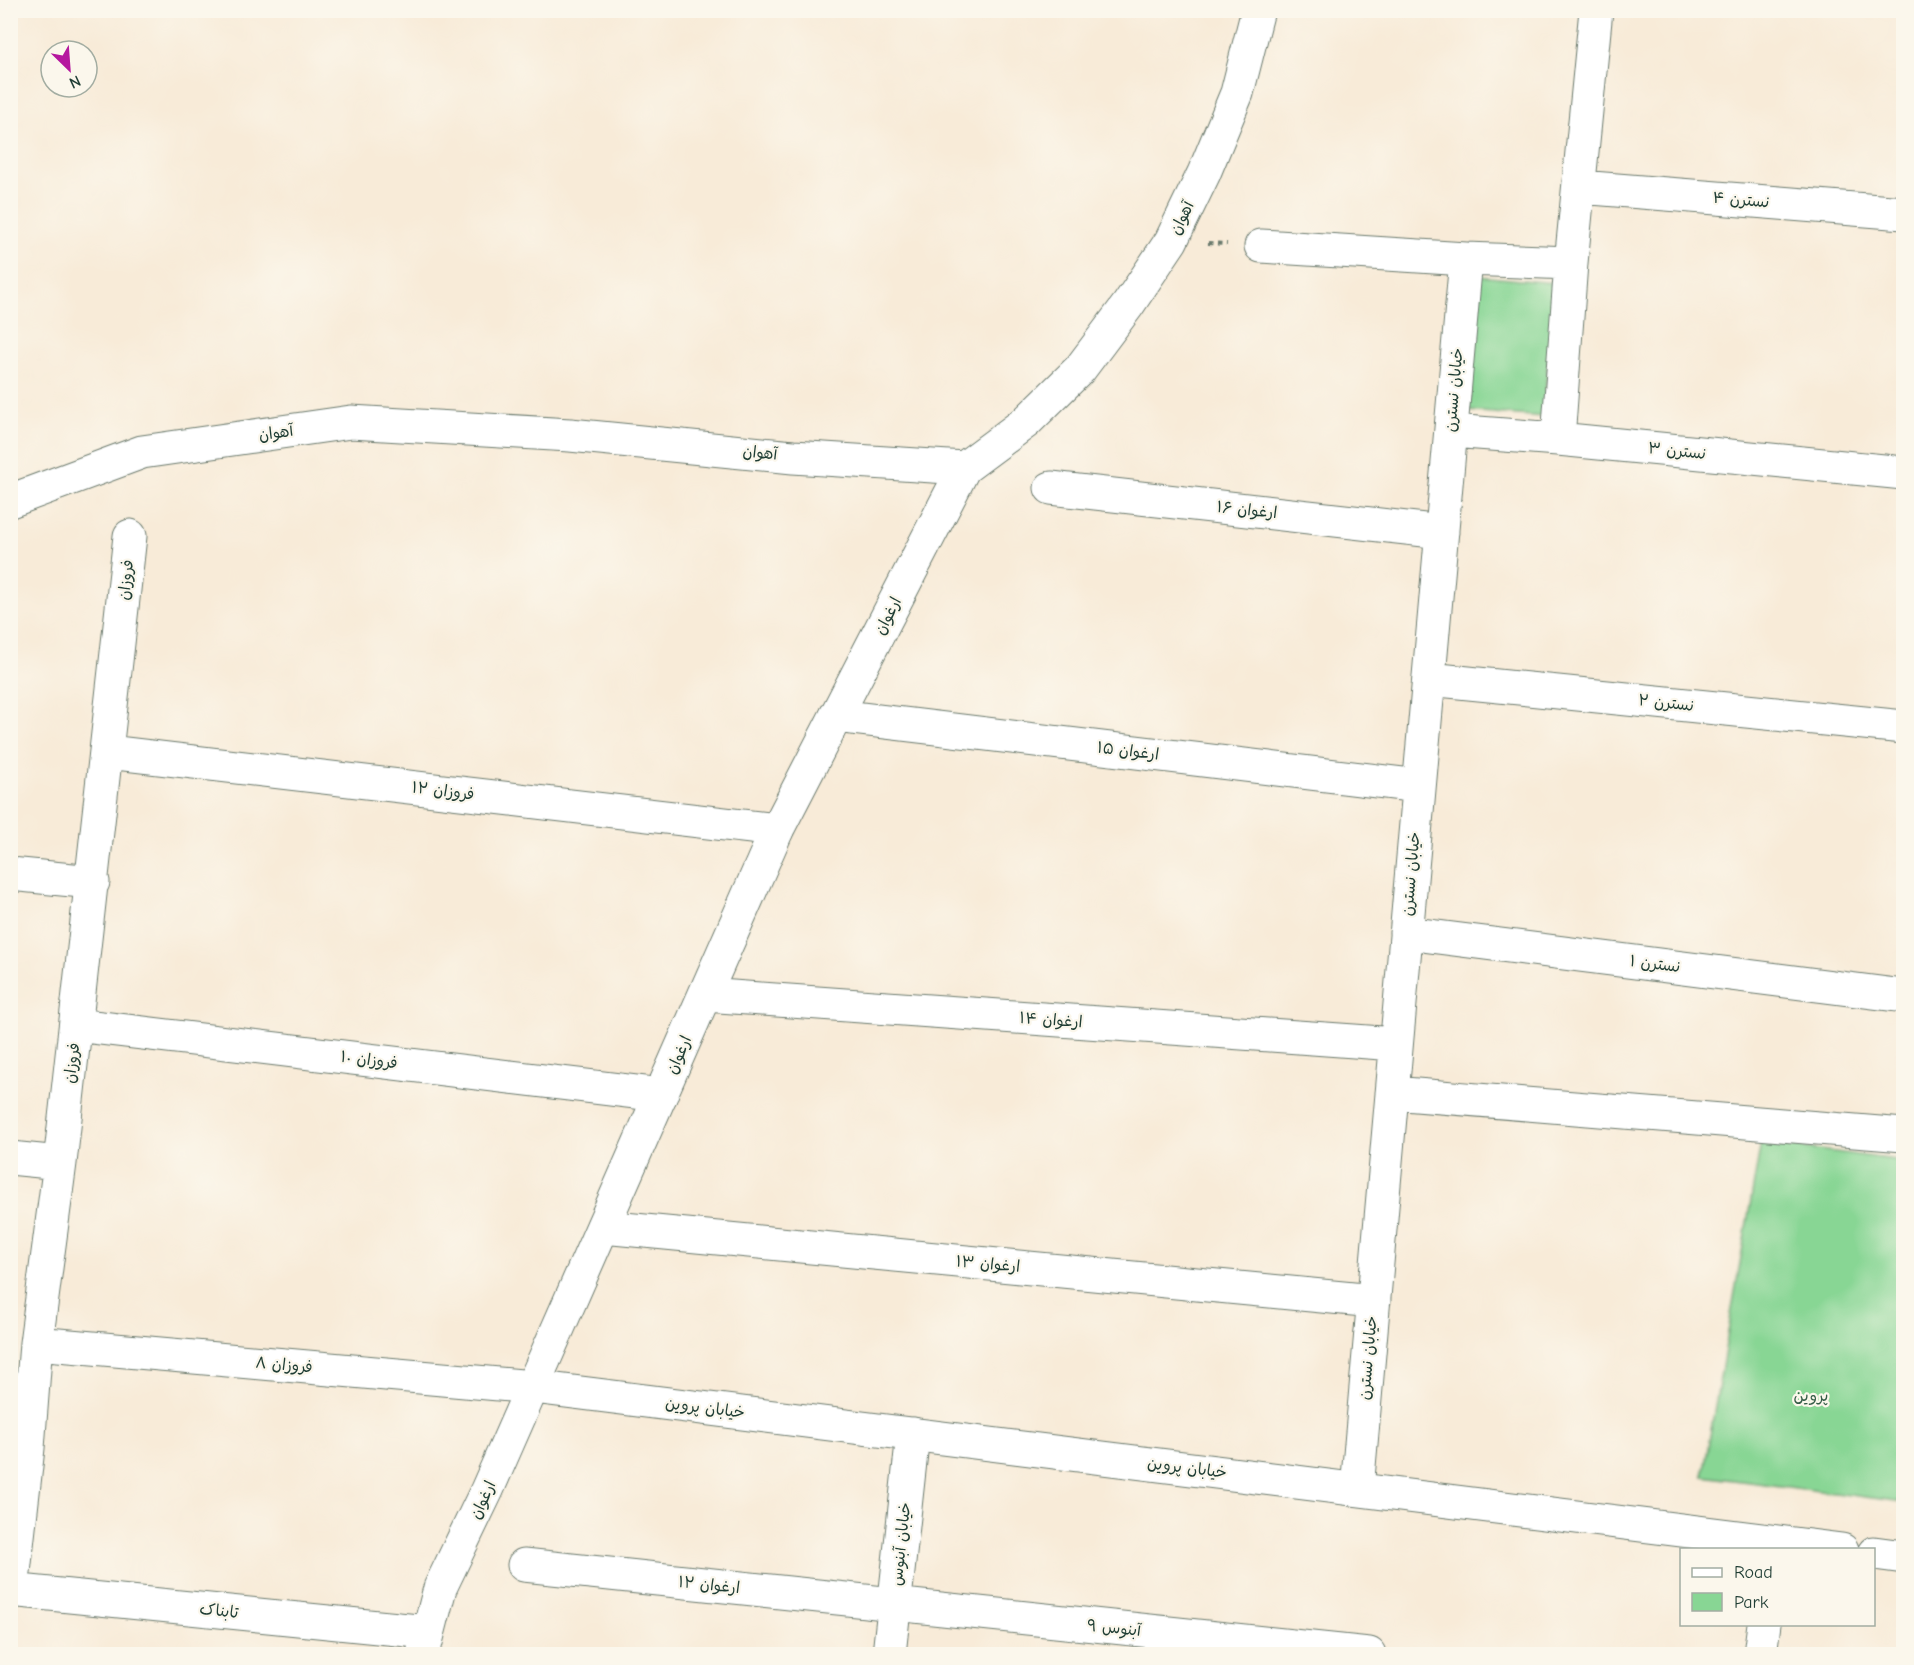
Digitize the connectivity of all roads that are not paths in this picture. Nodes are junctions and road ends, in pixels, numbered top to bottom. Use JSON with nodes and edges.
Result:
{"nodes":[{"id":1,"x":1258,"y":10,"type":"edge"},
{"id":2,"x":1596,"y":10,"type":"edge"},
{"id":3,"x":1579,"y":187,"type":"junction"},
{"id":4,"x":1904,"y":213,"type":"edge"},
{"id":5,"x":1261,"y":246,"type":"road end"},
{"id":6,"x":1466,"y":259,"type":"junction"},
{"id":7,"x":1572,"y":263,"type":"junction"},
{"id":8,"x":1450,"y":431,"type":"junction"},
{"id":9,"x":1558,"y":439,"type":"junction"},
{"id":10,"x":964,"y":468,"type":"junction"},
{"id":11,"x":1904,"y":473,"type":"edge"},
{"id":12,"x":1051,"y":488,"type":"dead end"},
{"id":13,"x":10,"y":501,"type":"edge"},
{"id":14,"x":1442,"y":531,"type":"junction"},
{"id":15,"x":130,"y":536,"type":"dead end"},
{"id":16,"x":1429,"y":679,"type":"junction"},
{"id":17,"x":836,"y":716,"type":"junction"},
{"id":18,"x":1904,"y":727,"type":"edge"},
{"id":19,"x":108,"y":752,"type":"junction"},
{"id":20,"x":1419,"y":786,"type":"junction"},
{"id":21,"x":777,"y":830,"type":"junction"},
{"id":22,"x":10,"y":874,"type":"edge"},
{"id":23,"x":93,"y":882,"type":"junction"},
{"id":24,"x":1406,"y":933,"type":"junction"},
{"id":25,"x":705,"y":995,"type":"junction"},
{"id":26,"x":1904,"y":996,"type":"edge"},
{"id":27,"x":76,"y":1025,"type":"junction"},
{"id":28,"x":1396,"y":1044,"type":"junction"},
{"id":29,"x":1392,"y":1093,"type":"junction"},
{"id":30,"x":661,"y":1095,"type":"junction"},
{"id":31,"x":1904,"y":1135,"type":"edge"},
{"id":32,"x":10,"y":1158,"type":"edge"},
{"id":33,"x":60,"y":1163,"type":"junction"},
{"id":34,"x":603,"y":1227,"type":"junction"},
{"id":35,"x":1374,"y":1301,"type":"junction"},
{"id":36,"x":36,"y":1343,"type":"junction"},
{"id":37,"x":533,"y":1387,"type":"junction"},
{"id":38,"x":913,"y":1434,"type":"junction"},
{"id":39,"x":19,"y":1447,"type":"edge"},
{"id":40,"x":1357,"y":1489,"type":"junction"},
{"id":41,"x":1773,"y":1545,"type":"edge"},
{"id":42,"x":1814,"y":1548,"type":"edge"},
{"id":43,"x":1875,"y":1553,"type":"edge"},
{"id":44,"x":1904,"y":1557,"type":"edge"},
{"id":45,"x":524,"y":1565,"type":"dead end"},
{"id":46,"x":11,"y":1590,"type":"edge"},
{"id":47,"x":895,"y":1604,"type":"junction"},
{"id":48,"x":1764,"y":1626,"type":"edge"},
{"id":49,"x":425,"y":1643,"type":"edge"},
{"id":50,"x":889,"y":1654,"type":"edge"},
{"id":51,"x":1369,"y":1654,"type":"edge"},
{"id":52,"x":1760,"y":1654,"type":"edge"}],
"edges":[{"from":1,"to":10,"type":"street","name":"آهوان"},
{"from":2,"to":3,"type":"street"},
{"from":3,"to":4,"type":"street","name":"نسترن ۴"},
{"from":3,"to":7,"type":"street"},
{"from":5,"to":6,"type":"street"},
{"from":6,"to":7,"type":"street"},
{"from":6,"to":8,"type":"street","name":"خیابان نسترن"},
{"from":7,"to":9,"type":"street"},
{"from":8,"to":9,"type":"street","name":"نسترن ۳"},
{"from":8,"to":14,"type":"street","name":"خیابان نسترن"},
{"from":9,"to":11,"type":"street","name":"نسترن ۳"},
{"from":10,"to":13,"type":"street","name":"آهوان"},
{"from":10,"to":17,"type":"street","name":"ارغوان"},
{"from":12,"to":14,"type":"street","name":"ارغوان ۱۶"},
{"from":14,"to":16,"type":"street","name":"خیابان نسترن"},
{"from":15,"to":19,"type":"street","name":"فروزان"},
{"from":16,"to":18,"type":"street","name":"نسترن ۲"},
{"from":16,"to":20,"type":"street","name":"خیابان نسترن"},
{"from":17,"to":20,"type":"street","name":"ارغوان ۱۵"},
{"from":17,"to":21,"type":"street","name":"ارغوان"},
{"from":19,"to":21,"type":"street","name":"فروزان ۱۲"},
{"from":19,"to":23,"type":"street","name":"فروزان"},
{"from":20,"to":24,"type":"street","name":"خیابان نسترن"},
{"from":21,"to":25,"type":"street","name":"ارغوان"},
{"from":22,"to":23,"type":"street"},
{"from":23,"to":27,"type":"street","name":"فروزان"},
{"from":24,"to":26,"type":"street","name":"نسترن ۱"},
{"from":24,"to":28,"type":"street","name":"خیابان نسترن"},
{"from":25,"to":28,"type":"street","name":"ارغوان ۱۴"},
{"from":25,"to":30,"type":"street","name":"ارغوان"},
{"from":27,"to":30,"type":"street","name":"فروزان ۱۰"},
{"from":27,"to":33,"type":"street","name":"فروزان"},
{"from":28,"to":29,"type":"street","name":"خیابان نسترن"},
{"from":29,"to":31,"type":"street"},
{"from":29,"to":35,"type":"street","name":"خیابان نسترن"},
{"from":30,"to":34,"type":"street","name":"ارغوان"},
{"from":32,"to":33,"type":"street"},
{"from":33,"to":36,"type":"street","name":"فروزان"},
{"from":34,"to":35,"type":"street","name":"ارغوان ۱۳"},
{"from":34,"to":37,"type":"street","name":"ارغوان"},
{"from":35,"to":40,"type":"street","name":"خیابان نسترن"},
{"from":36,"to":37,"type":"street","name":"فروزان ۸"},
{"from":36,"to":39,"type":"street","name":"فروزان"},
{"from":37,"to":38,"type":"street","name":"خیابان پروین"},
{"from":37,"to":49,"type":"street","name":"ارغوان"},
{"from":38,"to":40,"type":"street","name":"خیابان پروین"},
{"from":38,"to":47,"type":"street","name":"خیابان آبنوس"},
{"from":39,"to":46,"type":"street","name":"فروزان"},
{"from":40,"to":41,"type":"street","name":"خیابان پروین"},
{"from":41,"to":42,"type":"street","name":"خیابان پروین"},
{"from":43,"to":44,"type":"street"},
{"from":45,"to":47,"type":"street","name":"ارغوان ۱۲"},
{"from":46,"to":49,"type":"street","name":"تابناک"},
{"from":47,"to":50,"type":"street","name":"خیابان آبنوس"},
{"from":47,"to":51,"type":"street","name":"آبنوس ۹"},
{"from":48,"to":52,"type":"street"}]}
